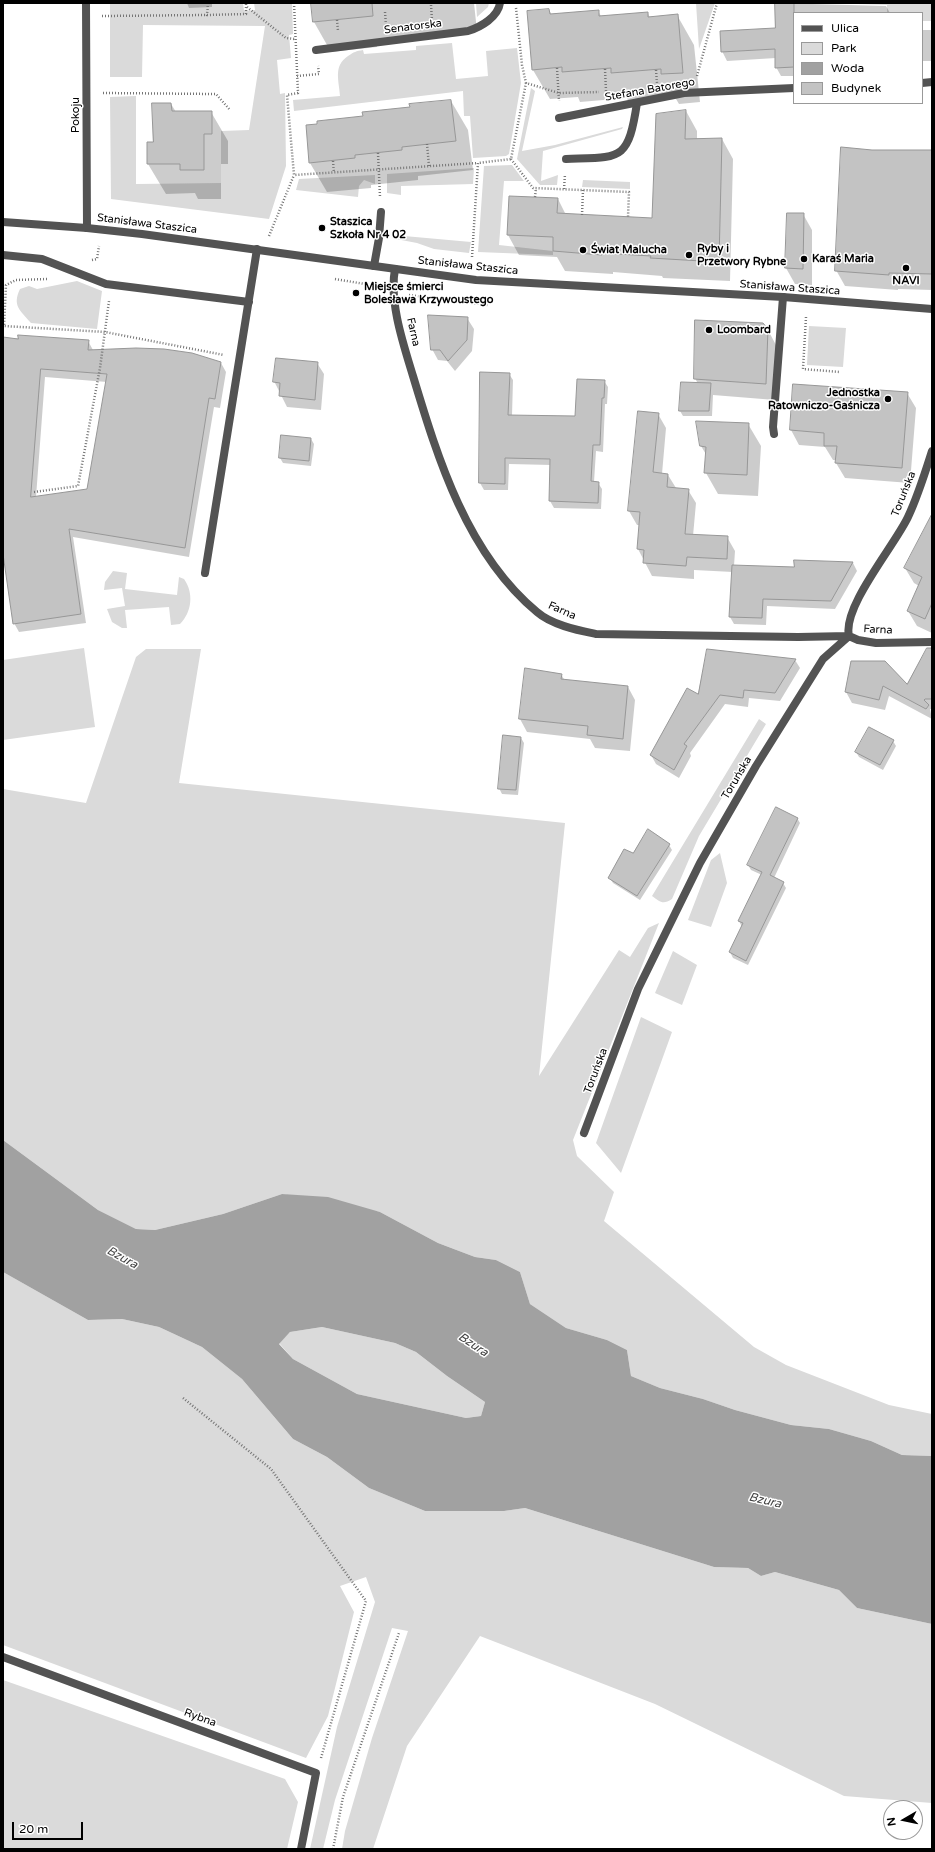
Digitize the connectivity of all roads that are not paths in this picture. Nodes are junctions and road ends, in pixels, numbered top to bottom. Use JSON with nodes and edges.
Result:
{"nodes":[{"id":1,"x":86,"y":3,"type":"edge"},
{"id":2,"x":500,"y":6,"type":"edge"},
{"id":3,"x":316,"y":50,"type":"road end"},
{"id":4,"x":793,"y":88,"type":"edge"},
{"id":5,"x":637,"y":103,"type":"junction"},
{"id":6,"x":559,"y":118,"type":"road end"},
{"id":7,"x":566,"y":159,"type":"dead end"},
{"id":8,"x":380,"y":212,"type":"road end"},
{"id":9,"x":3,"y":222,"type":"edge"},
{"id":10,"x":87,"y":228,"type":"junction"},
{"id":11,"x":257,"y":249,"type":"junction"},
{"id":12,"x":3,"y":255,"type":"edge"},
{"id":13,"x":374,"y":266,"type":"junction"},
{"id":14,"x":395,"y":269,"type":"junction"},
{"id":15,"x":783,"y":297,"type":"junction"},
{"id":16,"x":249,"y":302,"type":"junction"},
{"id":17,"x":932,"y":309,"type":"edge"},
{"id":18,"x":774,"y":434,"type":"dead end"},
{"id":19,"x":932,"y":451,"type":"edge"},
{"id":20,"x":205,"y":573,"type":"dead end"},
{"id":21,"x":848,"y":636,"type":"junction"},
{"id":22,"x":932,"y":642,"type":"edge"},
{"id":23,"x":584,"y":1133,"type":"dead end"},
{"id":24,"x":3,"y":1657,"type":"edge"},
{"id":25,"x":301,"y":1849,"type":"edge"}],
"edges":[{"from":1,"to":10,"type":"street","name":"Pokoju"},
{"from":2,"to":3,"type":"street","name":"Senatorska"},
{"from":4,"to":5,"type":"street","name":"Stefana Batorego"},
{"from":5,"to":6,"type":"street","name":"Stefana Batorego"},
{"from":5,"to":7,"type":"street"},
{"from":8,"to":13,"type":"street"},
{"from":9,"to":10,"type":"street","name":"Stanisława Staszica"},
{"from":10,"to":11,"type":"street","name":"Stanisława Staszica"},
{"from":11,"to":13,"type":"street","name":"Stanisława Staszica"},
{"from":11,"to":16,"type":"street"},
{"from":12,"to":16,"type":"street"},
{"from":13,"to":14,"type":"street","name":"Stanisława Staszica"},
{"from":14,"to":15,"type":"street","name":"Stanisława Staszica"},
{"from":14,"to":21,"type":"street","name":"Farna"},
{"from":15,"to":17,"type":"street","name":"Stanisława Staszica"},
{"from":15,"to":18,"type":"street"},
{"from":16,"to":20,"type":"street"},
{"from":19,"to":21,"type":"street","name":"Toruńska"},
{"from":21,"to":22,"type":"street","name":"Farna"},
{"from":21,"to":23,"type":"street","name":"Toruńska"},
{"from":24,"to":25,"type":"street","name":"Rybna"}]}
